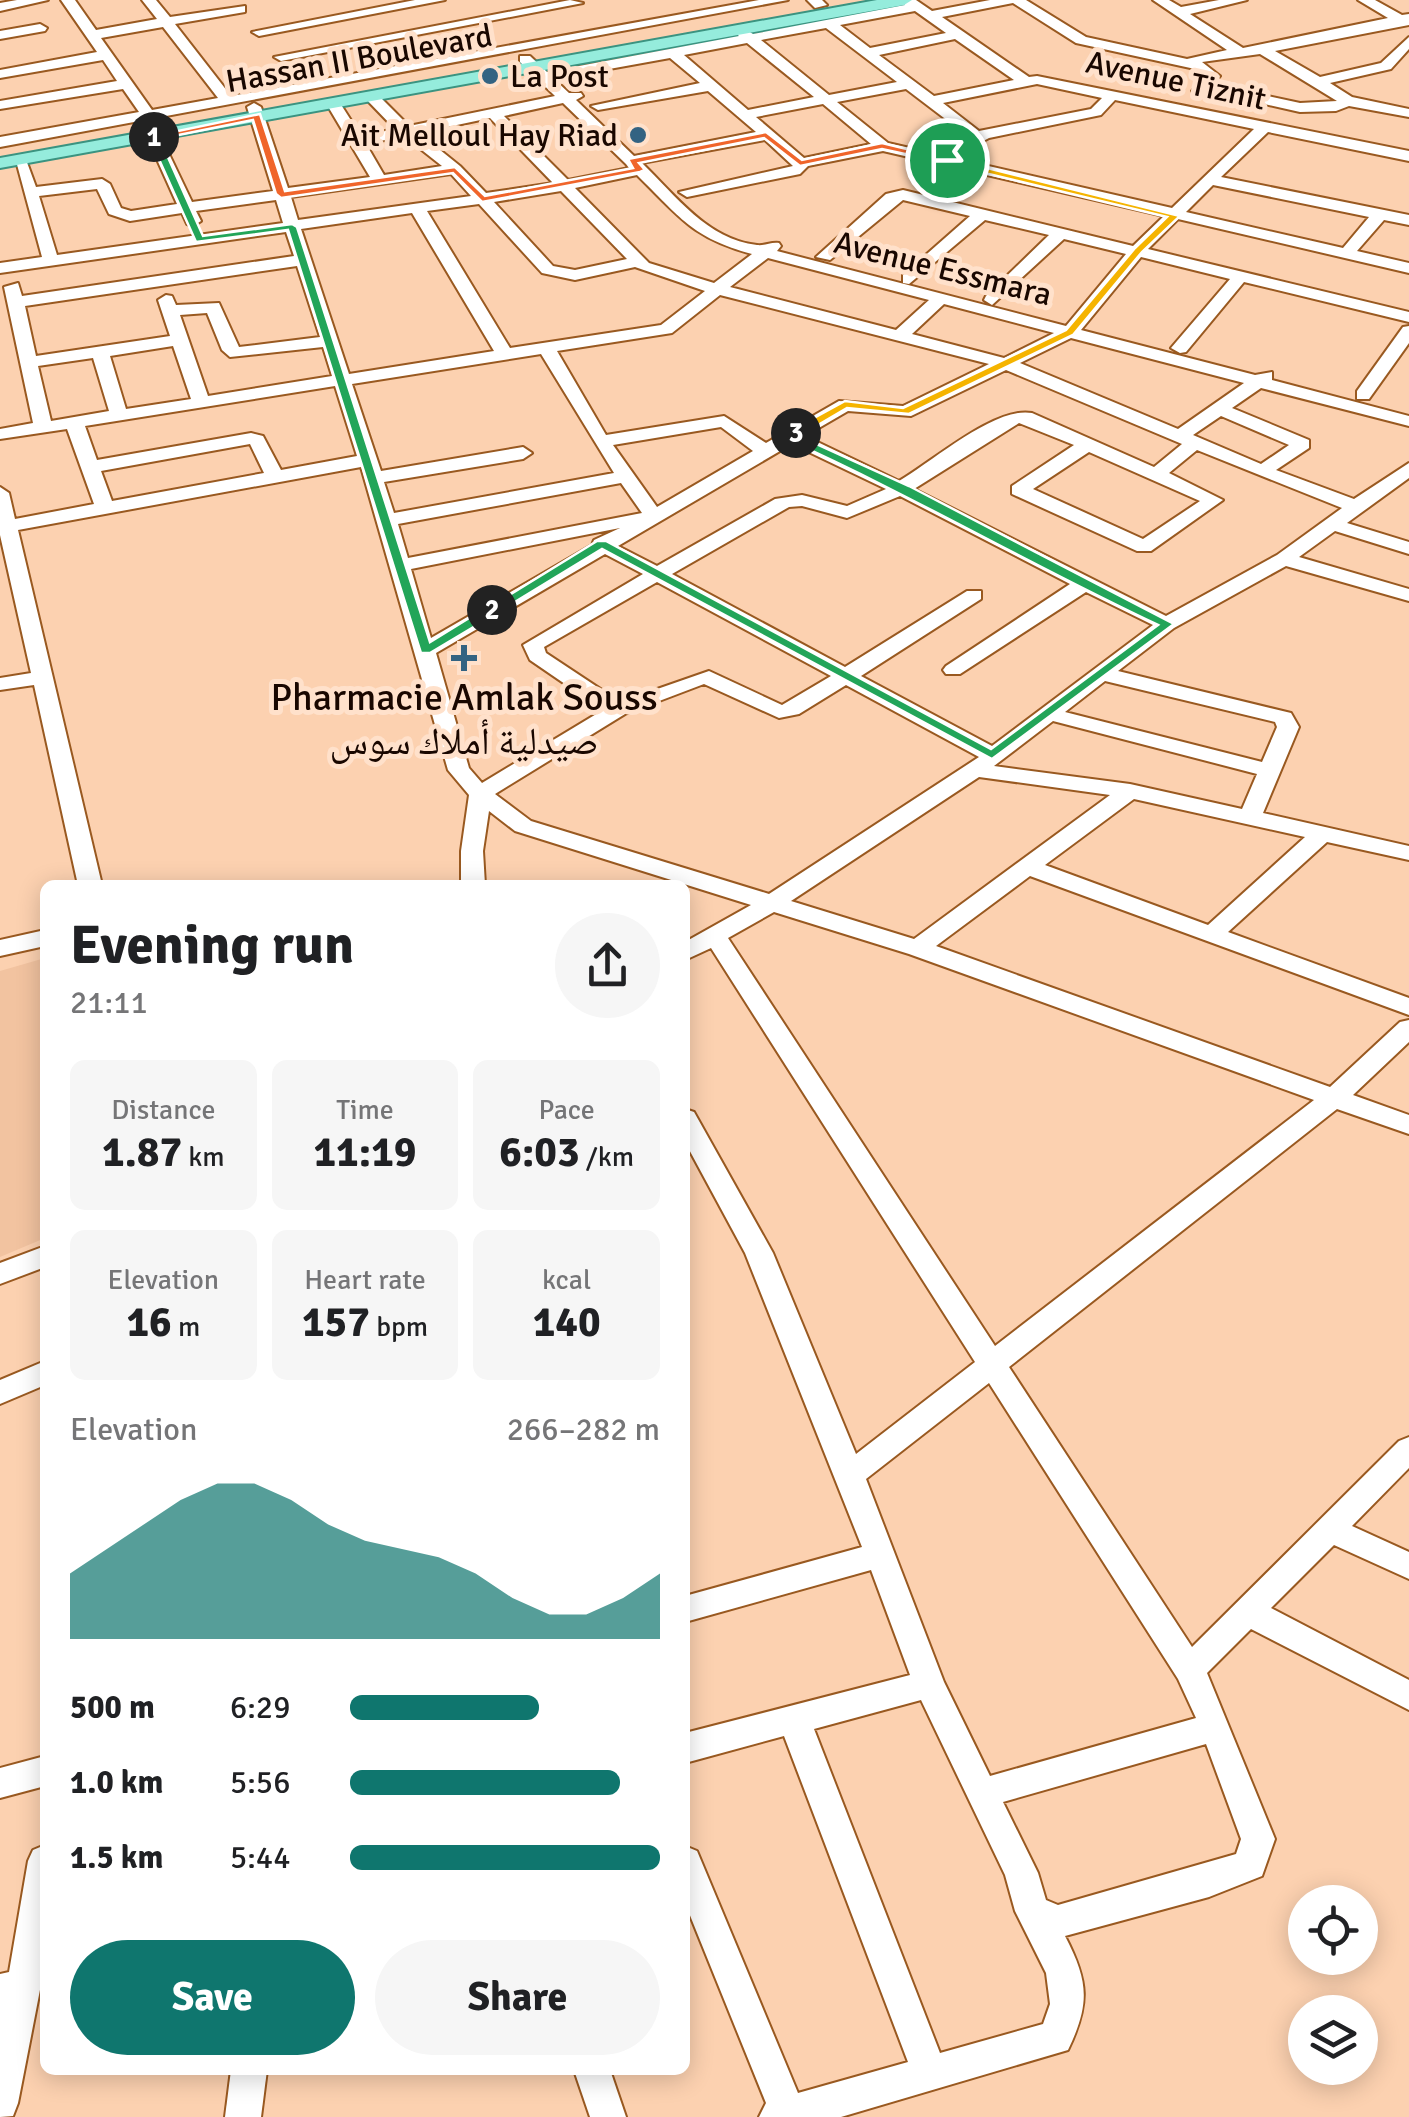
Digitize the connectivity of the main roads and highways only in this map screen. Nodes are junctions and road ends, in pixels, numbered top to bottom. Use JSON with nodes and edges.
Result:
{"nodes":[{"id":1,"x":846,"y":0,"type":"edge"},
{"id":2,"x":817,"y":2,"type":"edge"},
{"id":3,"x":914,"y":6,"type":"edge"},
{"id":4,"x":531,"y":64,"type":"junction"},
{"id":5,"x":227,"y":112,"type":"junction"},
{"id":6,"x":255,"y":112,"type":"junction"},
{"id":7,"x":0,"y":153,"type":"edge"},
{"id":8,"x":0,"y":163,"type":"edge"}],
"edges":[{"from":1,"to":2,"type":"main road","name":"Hassan II Boulevard"},
{"from":2,"to":4,"type":"main road","name":"Hassan II Boulevard"},
{"from":3,"to":4,"type":"main road","name":"Hassan II Boulevard"},
{"from":4,"to":6,"type":"main road","name":"Hassan II Boulevard"},
{"from":4,"to":6,"type":"main road","name":"Hassan II Boulevard"},
{"from":5,"to":6,"type":"main road","name":"Hassan II Boulevard"},
{"from":5,"to":7,"type":"main road","name":"Hassan II Boulevard"},
{"from":5,"to":8,"type":"main road","name":"Hassan II Boulevard"}]}
